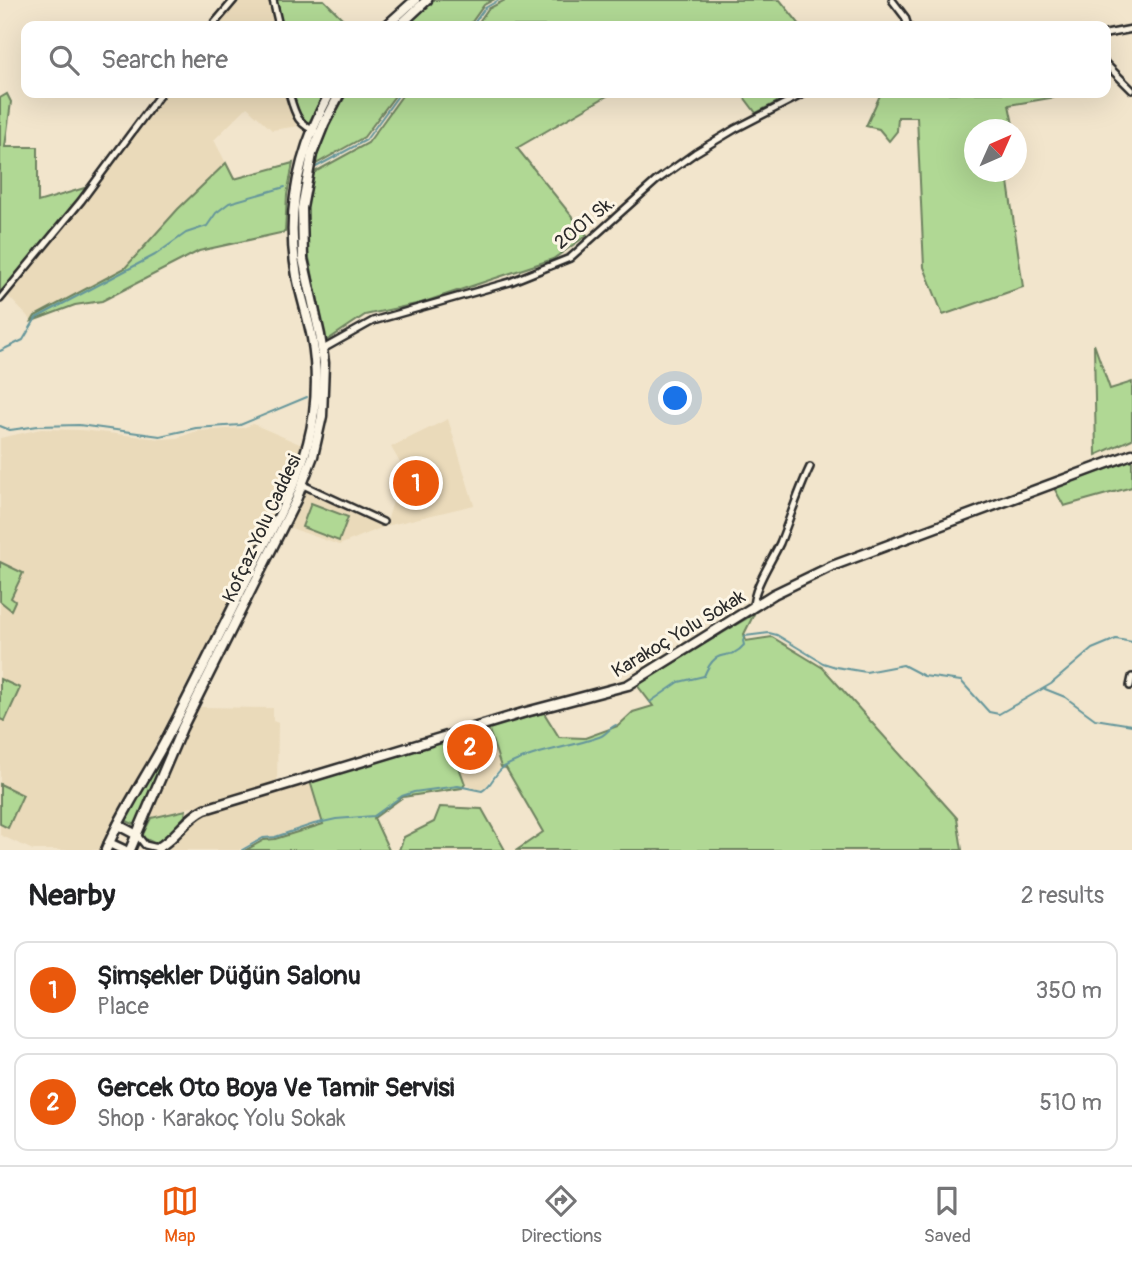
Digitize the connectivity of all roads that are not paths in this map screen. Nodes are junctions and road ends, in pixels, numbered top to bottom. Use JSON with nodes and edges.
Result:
{"nodes":[{"id":1,"x":234,"y":0,"type":"edge"},
{"id":2,"x":274,"y":0,"type":"edge"},
{"id":3,"x":415,"y":0,"type":"edge"},
{"id":4,"x":427,"y":0,"type":"edge"},
{"id":5,"x":892,"y":0,"type":"edge"},
{"id":6,"x":216,"y":21,"type":"edge"},
{"id":7,"x":278,"y":21,"type":"edge"},
{"id":8,"x":392,"y":21,"type":"edge"},
{"id":9,"x":404,"y":21,"type":"edge"},
{"id":10,"x":906,"y":21,"type":"edge"},
{"id":11,"x":1132,"y":29,"type":"edge"},
{"id":12,"x":1111,"y":33,"type":"edge"},
{"id":13,"x":1111,"y":69,"type":"edge"},
{"id":14,"x":1132,"y":90,"type":"edge"},
{"id":15,"x":157,"y":98,"type":"edge"},
{"id":16,"x":290,"y":98,"type":"edge"},
{"id":17,"x":328,"y":98,"type":"edge"},
{"id":18,"x":337,"y":98,"type":"edge"},
{"id":19,"x":795,"y":98,"type":"edge"},
{"id":20,"x":316,"y":132,"type":"junction"},
{"id":21,"x":0,"y":299,"type":"edge"},
{"id":22,"x":323,"y":349,"type":"junction"},
{"id":23,"x":1132,"y":454,"type":"edge"},
{"id":24,"x":810,"y":467,"type":"dead end"},
{"id":25,"x":303,"y":485,"type":"junction"},
{"id":26,"x":383,"y":522,"type":"dead end"},
{"id":27,"x":753,"y":608,"type":"junction"},
{"id":28,"x":1132,"y":677,"type":"edge"},
{"id":29,"x":1130,"y":685,"type":"edge"},
{"id":30,"x":116,"y":829,"type":"junction"},
{"id":31,"x":136,"y":837,"type":"junction"},
{"id":32,"x":108,"y":846,"type":"edge"},
{"id":33,"x":156,"y":849,"type":"edge"},
{"id":34,"x":124,"y":850,"type":"edge"},
{"id":35,"x":130,"y":850,"type":"edge"}],
"edges":[{"from":1,"to":6,"type":"street"},
{"from":2,"to":7,"type":"street"},
{"from":3,"to":8,"type":"main road"},
{"from":4,"to":9,"type":"main road"},
{"from":5,"to":10,"type":"street"},
{"from":11,"to":12,"type":"street"},
{"from":13,"to":14,"type":"street"},
{"from":15,"to":21,"type":"street"},
{"from":16,"to":20,"type":"street"},
{"from":17,"to":20,"type":"main road","name":"Kofçaz Yolu Caddesi"},
{"from":18,"to":20,"type":"main road","name":"Kofçaz Yolu Caddesi"},
{"from":19,"to":22,"type":"street","name":"2001 Sk."},
{"from":20,"to":22,"type":"main road","name":"Kofçaz Yolu Caddesi"},
{"from":20,"to":30,"type":"main road","name":"Kofçaz Yolu Caddesi"},
{"from":22,"to":25,"type":"main road","name":"Kofçaz Yolu Caddesi"},
{"from":23,"to":27,"type":"main road","name":"Karakoç Yolu Sokak"},
{"from":24,"to":27,"type":"street"},
{"from":25,"to":26,"type":"street"},
{"from":25,"to":31,"type":"main road","name":"Kofçaz Yolu Caddesi"},
{"from":27,"to":33,"type":"main road","name":"Karakoç Yolu Sokak"},
{"from":28,"to":29,"type":"street"},
{"from":30,"to":31,"type":"main road"},
{"from":30,"to":32,"type":"main road","name":"Kofçaz Yolu Caddesi"},
{"from":31,"to":33,"type":"street","name":"Karakoç Yolu Sokak"},
{"from":31,"to":35,"type":"main road","name":"Kofçaz Yolu Caddesi"},
{"from":32,"to":34,"type":"main road"}]}
